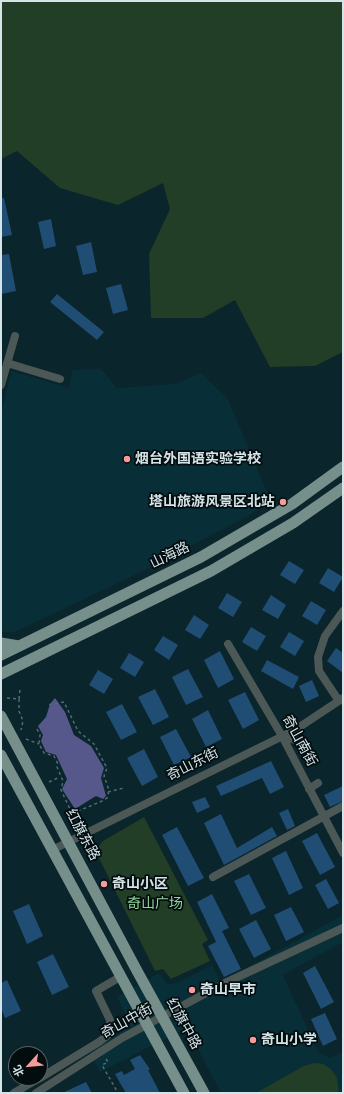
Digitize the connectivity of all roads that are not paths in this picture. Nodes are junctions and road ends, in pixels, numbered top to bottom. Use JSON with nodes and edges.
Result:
{"nodes":[{"id":1,"x":15,"y":336,"type":"dead end"},
{"id":2,"x":7,"y":363,"type":"junction"},
{"id":3,"x":60,"y":379,"type":"dead end"},
{"id":4,"x":1,"y":385,"type":"edge"},
{"id":5,"x":343,"y":459,"type":"edge"},
{"id":6,"x":339,"y":470,"type":"edge"},
{"id":7,"x":343,"y":488,"type":"edge"},
{"id":8,"x":343,"y":611,"type":"edge"},
{"id":9,"x":1,"y":643,"type":"edge"},
{"id":10,"x":228,"y":644,"type":"dead end"},
{"id":11,"x":20,"y":646,"type":"junction"},
{"id":12,"x":1,"y":655,"type":"edge"},
{"id":13,"x":1,"y":674,"type":"edge"},
{"id":14,"x":341,"y":699,"type":"edge"},
{"id":15,"x":1,"y":716,"type":"edge"},
{"id":16,"x":282,"y":736,"type":"junction"},
{"id":17,"x":301,"y":742,"type":"dead end"},
{"id":18,"x":1,"y":755,"type":"edge"},
{"id":19,"x":318,"y":783,"type":"dead end"},
{"id":20,"x":309,"y":789,"type":"junction"},
{"id":21,"x":343,"y":806,"type":"edge"},
{"id":22,"x":323,"y":817,"type":"junction"},
{"id":23,"x":68,"y":842,"type":"junction"},
{"id":24,"x":52,"y":850,"type":"junction"},
{"id":25,"x":343,"y":853,"type":"edge"},
{"id":26,"x":213,"y":877,"type":"dead end"},
{"id":27,"x":343,"y":928,"type":"edge"},
{"id":28,"x":136,"y":969,"type":"joint"},
{"id":29,"x":120,"y":977,"type":"junction"},
{"id":30,"x":48,"y":1073,"type":"edge"},
{"id":31,"x":26,"y":1086,"type":"edge"},
{"id":32,"x":14,"y":1093,"type":"edge"},
{"id":33,"x":36,"y":1093,"type":"edge"},
{"id":34,"x":184,"y":1093,"type":"edge"},
{"id":35,"x":204,"y":1093,"type":"edge"}],
"edges":[{"from":1,"to":2,"type":"street"},
{"from":2,"to":3,"type":"street"},
{"from":2,"to":4,"type":"street"},
{"from":5,"to":6,"type":"main road"},
{"from":6,"to":11,"type":"main road","name":"山海路"},
{"from":7,"to":13,"type":"main road"},
{"from":8,"to":14,"type":"street"},
{"from":9,"to":11,"type":"main road"},
{"from":10,"to":16,"type":"street","name":"奇山南街"},
{"from":11,"to":12,"type":"main road","name":"山海路"},
{"from":14,"to":16,"type":"street","name":"奇山东街"},
{"from":15,"to":23,"type":"main road","name":"红旗东路"},
{"from":16,"to":17,"type":"street"},
{"from":16,"to":20,"type":"street","name":"奇山南街"},
{"from":16,"to":23,"type":"street","name":"奇山东街"},
{"from":18,"to":24,"type":"main road"},
{"from":19,"to":20,"type":"street"},
{"from":20,"to":22,"type":"street","name":"奇山南街"},
{"from":21,"to":22,"type":"street"},
{"from":22,"to":25,"type":"street","name":"奇山南街"},
{"from":22,"to":26,"type":"street"},
{"from":23,"to":24,"type":"street","name":"奇山东街"},
{"from":23,"to":28,"type":"main road","name":"红旗东路"},
{"from":24,"to":29,"type":"main road"},
{"from":27,"to":33,"type":"street","name":"奇山中街"},
{"from":28,"to":35,"type":"main road","name":"红旗中路"},
{"from":29,"to":30,"type":"street"},
{"from":29,"to":34,"type":"main road"},
{"from":31,"to":32,"type":"street"}]}
